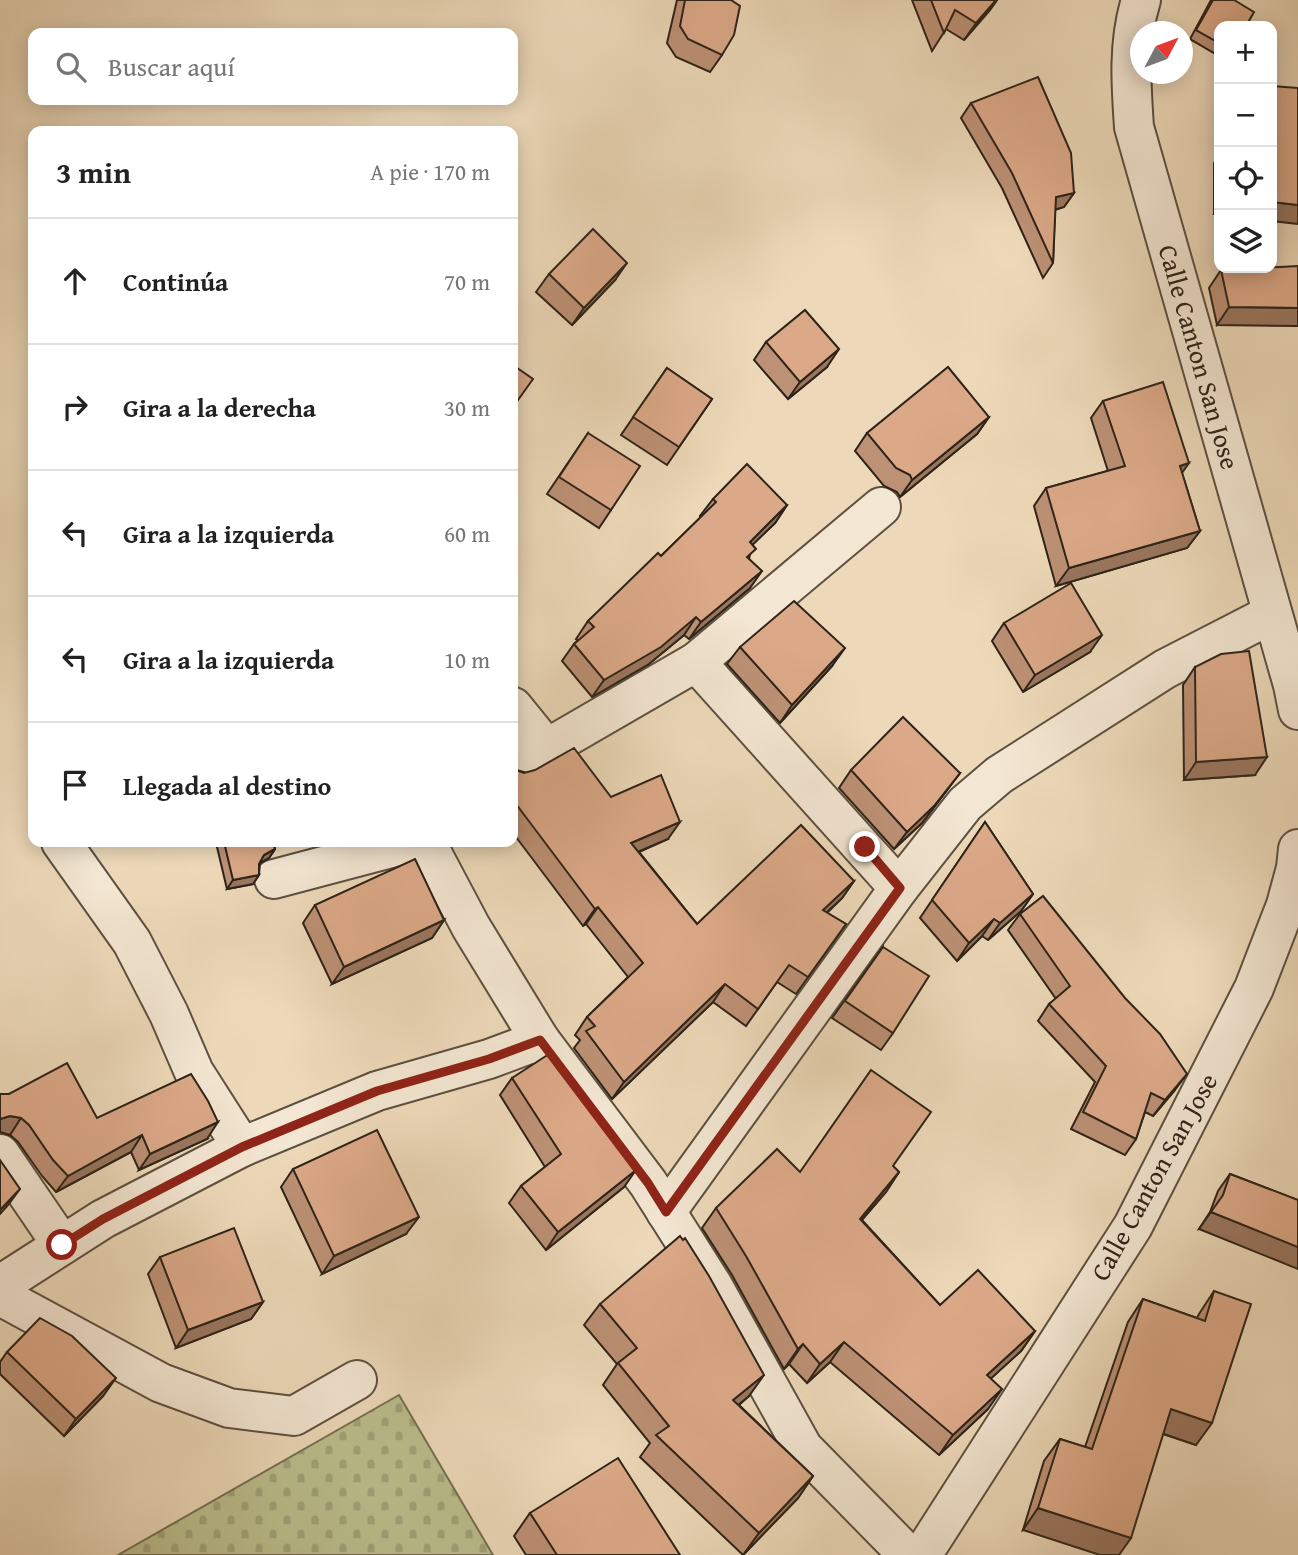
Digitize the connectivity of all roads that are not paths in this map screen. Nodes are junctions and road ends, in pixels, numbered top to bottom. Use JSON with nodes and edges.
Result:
{"nodes":[{"id":1,"x":1141,"y":0,"type":"edge"},
{"id":2,"x":881,"y":508,"type":"dead end"},
{"id":3,"x":1272,"y":614,"type":"junction"},
{"id":4,"x":696,"y":662,"type":"junction"},
{"id":5,"x":1296,"y":693,"type":"edge"},
{"id":6,"x":518,"y":713,"type":"edge"},
{"id":7,"x":547,"y":749,"type":"junction"},
{"id":8,"x":518,"y":765,"type":"edge"},
{"id":9,"x":65,"y":847,"type":"edge"},
{"id":10,"x":395,"y":847,"type":"edge"},
{"id":11,"x":429,"y":847,"type":"edge"},
{"id":12,"x":1297,"y":864,"type":"edge"},
{"id":13,"x":274,"y":879,"type":"dead end"},
{"id":14,"x":900,"y":888,"type":"junction"},
{"id":15,"x":540,"y":1040,"type":"junction"},
{"id":16,"x":242,"y":1147,"type":"junction"},
{"id":17,"x":0,"y":1153,"type":"edge"},
{"id":18,"x":666,"y":1212,"type":"junction"},
{"id":19,"x":62,"y":1245,"type":"junction"},
{"id":20,"x":0,"y":1285,"type":"edge"},
{"id":21,"x":0,"y":1296,"type":"edge"},
{"id":22,"x":358,"y":1380,"type":"dead end"},
{"id":23,"x":908,"y":1555,"type":"edge"},
{"id":24,"x":922,"y":1555,"type":"edge"}],
"edges":[{"from":1,"to":3,"type":"street","name":"Calle Canton San Jose"},
{"from":2,"to":4,"type":"street"},
{"from":3,"to":5,"type":"street","name":"Calle Canton San Jose"},
{"from":3,"to":14,"type":"street"},
{"from":4,"to":7,"type":"street"},
{"from":4,"to":14,"type":"street"},
{"from":6,"to":7,"type":"street"},
{"from":7,"to":8,"type":"street"},
{"from":9,"to":16,"type":"street"},
{"from":10,"to":13,"type":"street"},
{"from":11,"to":15,"type":"street"},
{"from":12,"to":24,"type":"street","name":"Calle Canton San Jose"},
{"from":14,"to":18,"type":"street"},
{"from":15,"to":16,"type":"street"},
{"from":15,"to":18,"type":"street"},
{"from":16,"to":19,"type":"street"},
{"from":17,"to":19,"type":"street"},
{"from":18,"to":23,"type":"street"},
{"from":19,"to":20,"type":"street"},
{"from":21,"to":22,"type":"street"}]}
